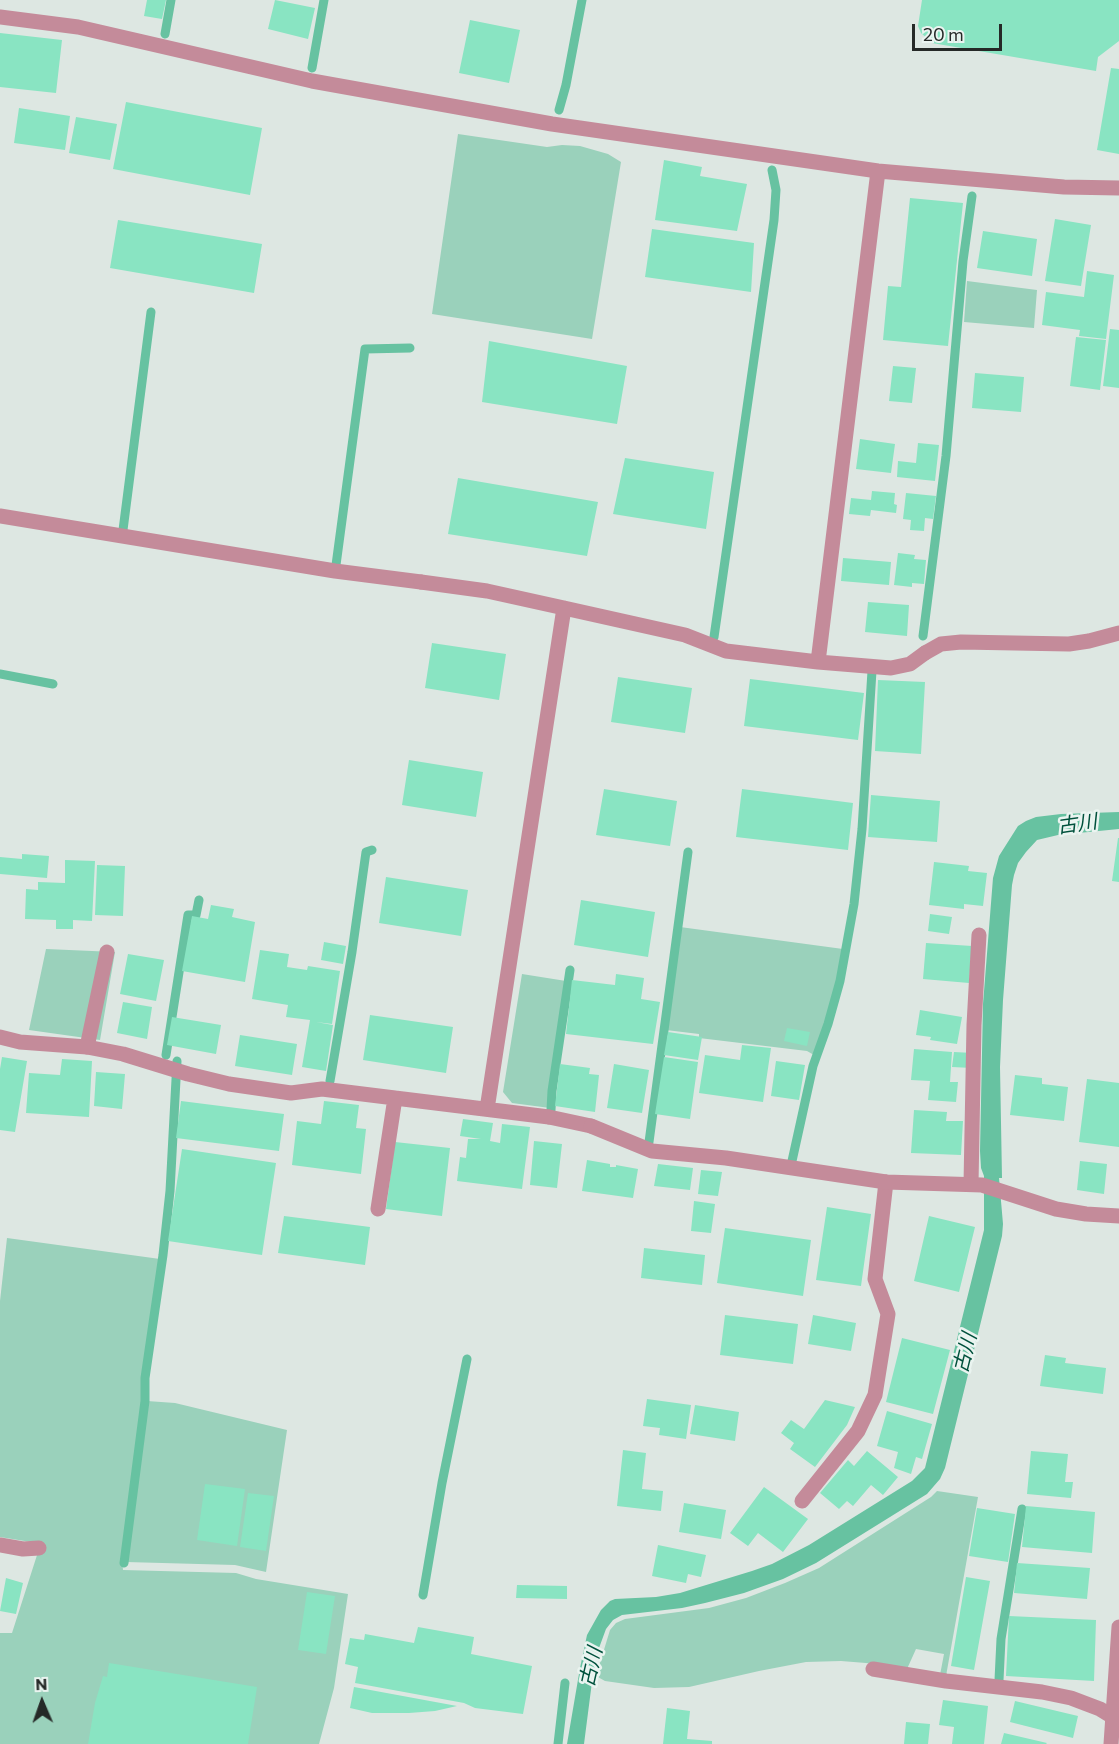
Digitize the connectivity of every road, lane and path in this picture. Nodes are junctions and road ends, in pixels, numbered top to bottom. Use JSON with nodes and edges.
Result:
{"nodes":[{"id":1,"x":0,"y":17,"type":"edge"},
{"id":2,"x":878,"y":171,"type":"junction"},
{"id":3,"x":1119,"y":188,"type":"edge"},
{"id":4,"x":0,"y":516,"type":"edge"},
{"id":5,"x":564,"y":608,"type":"junction"},
{"id":6,"x":1119,"y":633,"type":"edge"},
{"id":7,"x":818,"y":662,"type":"junction"},
{"id":8,"x":979,"y":935,"type":"dead end"},
{"id":9,"x":107,"y":952,"type":"dead end"},
{"id":10,"x":0,"y":1037,"type":"edge"},
{"id":11,"x":87,"y":1047,"type":"junction"},
{"id":12,"x":394,"y":1098,"type":"junction"},
{"id":13,"x":487,"y":1109,"type":"junction"},
{"id":14,"x":886,"y":1182,"type":"junction"},
{"id":15,"x":976,"y":1185,"type":"junction"},
{"id":16,"x":378,"y":1209,"type":"dead end"},
{"id":17,"x":1119,"y":1216,"type":"edge"},
{"id":18,"x":802,"y":1501,"type":"dead end"},
{"id":19,"x":0,"y":1545,"type":"edge"},
{"id":20,"x":39,"y":1548,"type":"dead end"},
{"id":21,"x":1119,"y":1627,"type":"edge"},
{"id":22,"x":873,"y":1669,"type":"dead end"},
{"id":23,"x":1113,"y":1717,"type":"junction"},
{"id":24,"x":1111,"y":1744,"type":"edge"}],
"edges":[{"from":1,"to":2,"type":"street"},
{"from":2,"to":3,"type":"street"},
{"from":2,"to":7,"type":"street"},
{"from":4,"to":5,"type":"street"},
{"from":5,"to":7,"type":"street"},
{"from":5,"to":13,"type":"street"},
{"from":6,"to":7,"type":"street"},
{"from":8,"to":15,"type":"street"},
{"from":9,"to":11,"type":"street"},
{"from":10,"to":11,"type":"street"},
{"from":11,"to":12,"type":"street"},
{"from":12,"to":13,"type":"street"},
{"from":12,"to":16,"type":"street"},
{"from":13,"to":14,"type":"street"},
{"from":14,"to":15,"type":"street"},
{"from":14,"to":18,"type":"street"},
{"from":15,"to":17,"type":"street"},
{"from":19,"to":20,"type":"street"},
{"from":21,"to":23,"type":"street"},
{"from":22,"to":23,"type":"street"},
{"from":23,"to":24,"type":"street"}]}
